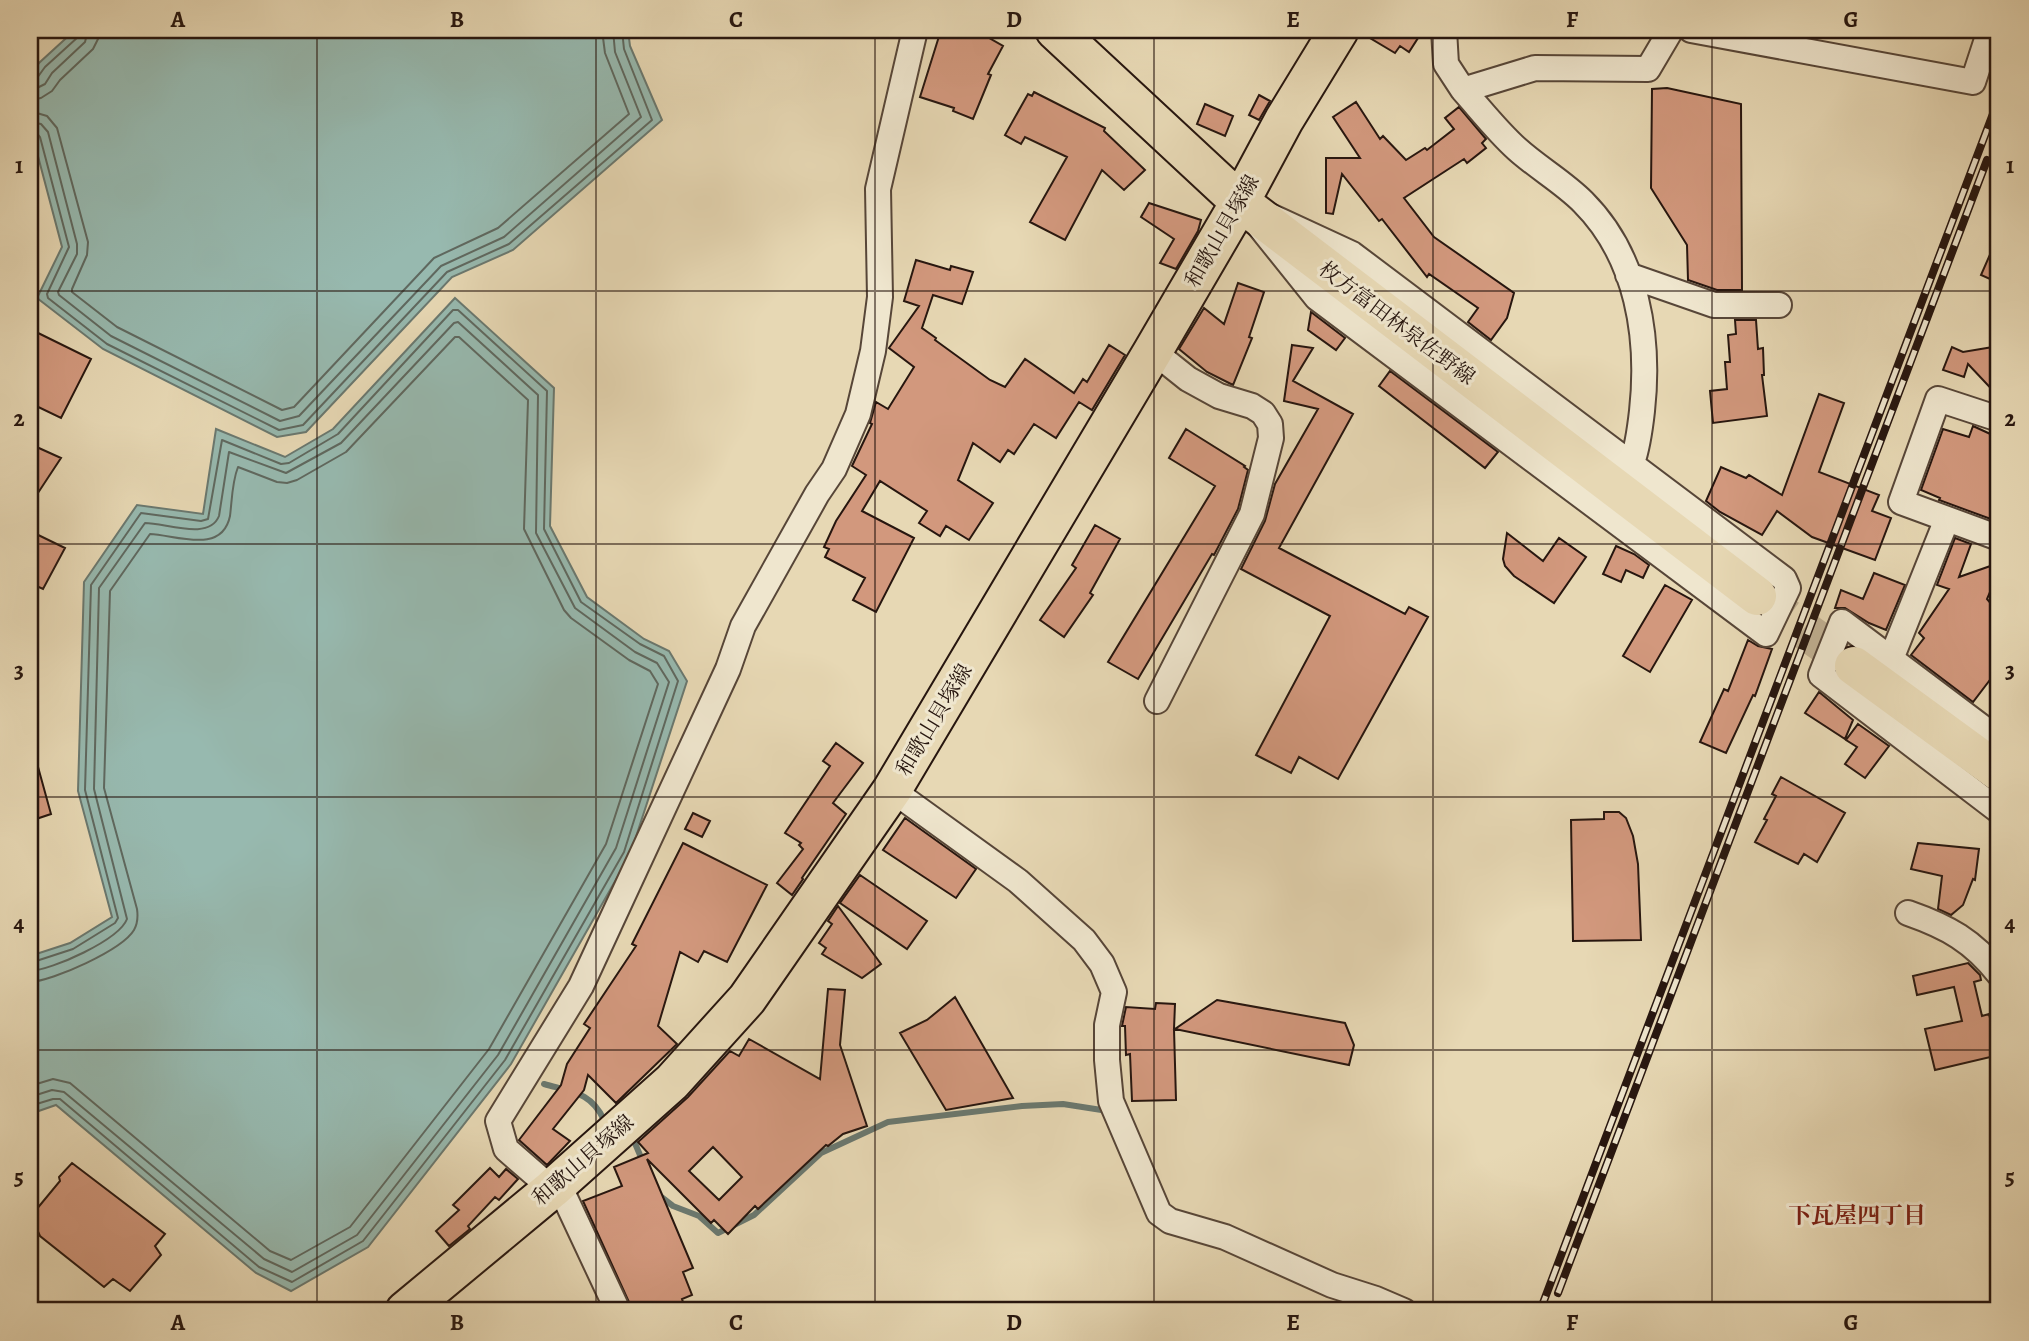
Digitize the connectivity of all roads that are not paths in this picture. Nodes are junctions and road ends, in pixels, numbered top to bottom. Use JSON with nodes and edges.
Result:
{"nodes":[{"id":1,"x":915,"y":30,"type":"edge"},
{"id":2,"x":1055,"y":30,"type":"edge"},
{"id":3,"x":1339,"y":30,"type":"edge"},
{"id":4,"x":1444,"y":30,"type":"edge"},
{"id":5,"x":1671,"y":30,"type":"edge"},
{"id":6,"x":1691,"y":30,"type":"edge"},
{"id":7,"x":1990,"y":30,"type":"edge"},
{"id":8,"x":1463,"y":90,"type":"junction"},
{"id":9,"x":1240,"y":202,"type":"junction"},
{"id":10,"x":1628,"y":275,"type":"junction"},
{"id":11,"x":1779,"y":305,"type":"dead end"},
{"id":12,"x":1153,"y":351,"type":"junction"},
{"id":13,"x":1999,"y":419,"type":"edge"},
{"id":14,"x":1632,"y":463,"type":"junction"},
{"id":15,"x":1947,"y":519,"type":"junction"},
{"id":16,"x":1999,"y":538,"type":"edge"},
{"id":17,"x":1757,"y":596,"type":"tunnel mouth"},
{"id":18,"x":1891,"y":659,"type":"junction"},
{"id":19,"x":1854,"y":666,"type":"tunnel mouth"},
{"id":20,"x":1157,"y":701,"type":"dead end"},
{"id":21,"x":1999,"y":740,"type":"edge"},
{"id":22,"x":1999,"y":772,"type":"edge"},
{"id":23,"x":892,"y":790,"type":"junction"},
{"id":24,"x":1999,"y":811,"type":"edge"},
{"id":25,"x":1908,"y":913,"type":"dead end"},
{"id":26,"x":1999,"y":941,"type":"edge"},
{"id":27,"x":1969,"y":942,"type":"junction"},
{"id":28,"x":1999,"y":974,"type":"edge"},
{"id":29,"x":555,"y":1186,"type":"junction"},
{"id":30,"x":405,"y":1311,"type":"edge"},
{"id":31,"x":618,"y":1311,"type":"edge"},
{"id":32,"x":1404,"y":1311,"type":"edge"}],
"edges":[{"from":1,"to":29,"type":"street"},
{"from":2,"to":9,"type":"main road","name":"枚方富田林泉佐野線"},
{"from":3,"to":9,"type":"main road","name":"和歌山貝塚線"},
{"from":4,"to":8,"type":"street"},
{"from":5,"to":8,"type":"street"},
{"from":6,"to":7,"type":"street"},
{"from":8,"to":10,"type":"street"},
{"from":9,"to":12,"type":"main road","name":"和歌山貝塚線"},
{"from":9,"to":14,"type":"street"},
{"from":9,"to":14,"type":"street"},
{"from":9,"to":17,"type":"main road","name":"枚方富田林泉佐野線"},
{"from":10,"to":11,"type":"street"},
{"from":10,"to":14,"type":"street"},
{"from":12,"to":20,"type":"street"},
{"from":12,"to":23,"type":"main road","name":"和歌山貝塚線"},
{"from":13,"to":15,"type":"street"},
{"from":15,"to":16,"type":"street"},
{"from":15,"to":18,"type":"street"},
{"from":18,"to":21,"type":"street"},
{"from":18,"to":24,"type":"street"},
{"from":19,"to":22,"type":"main road"},
{"from":23,"to":29,"type":"main road","name":"和歌山貝塚線"},
{"from":23,"to":32,"type":"street"},
{"from":25,"to":27,"type":"street"},
{"from":26,"to":27,"type":"street"},
{"from":27,"to":28,"type":"street"},
{"from":29,"to":30,"type":"main road","name":"和歌山貝塚線"},
{"from":29,"to":31,"type":"street"}]}
